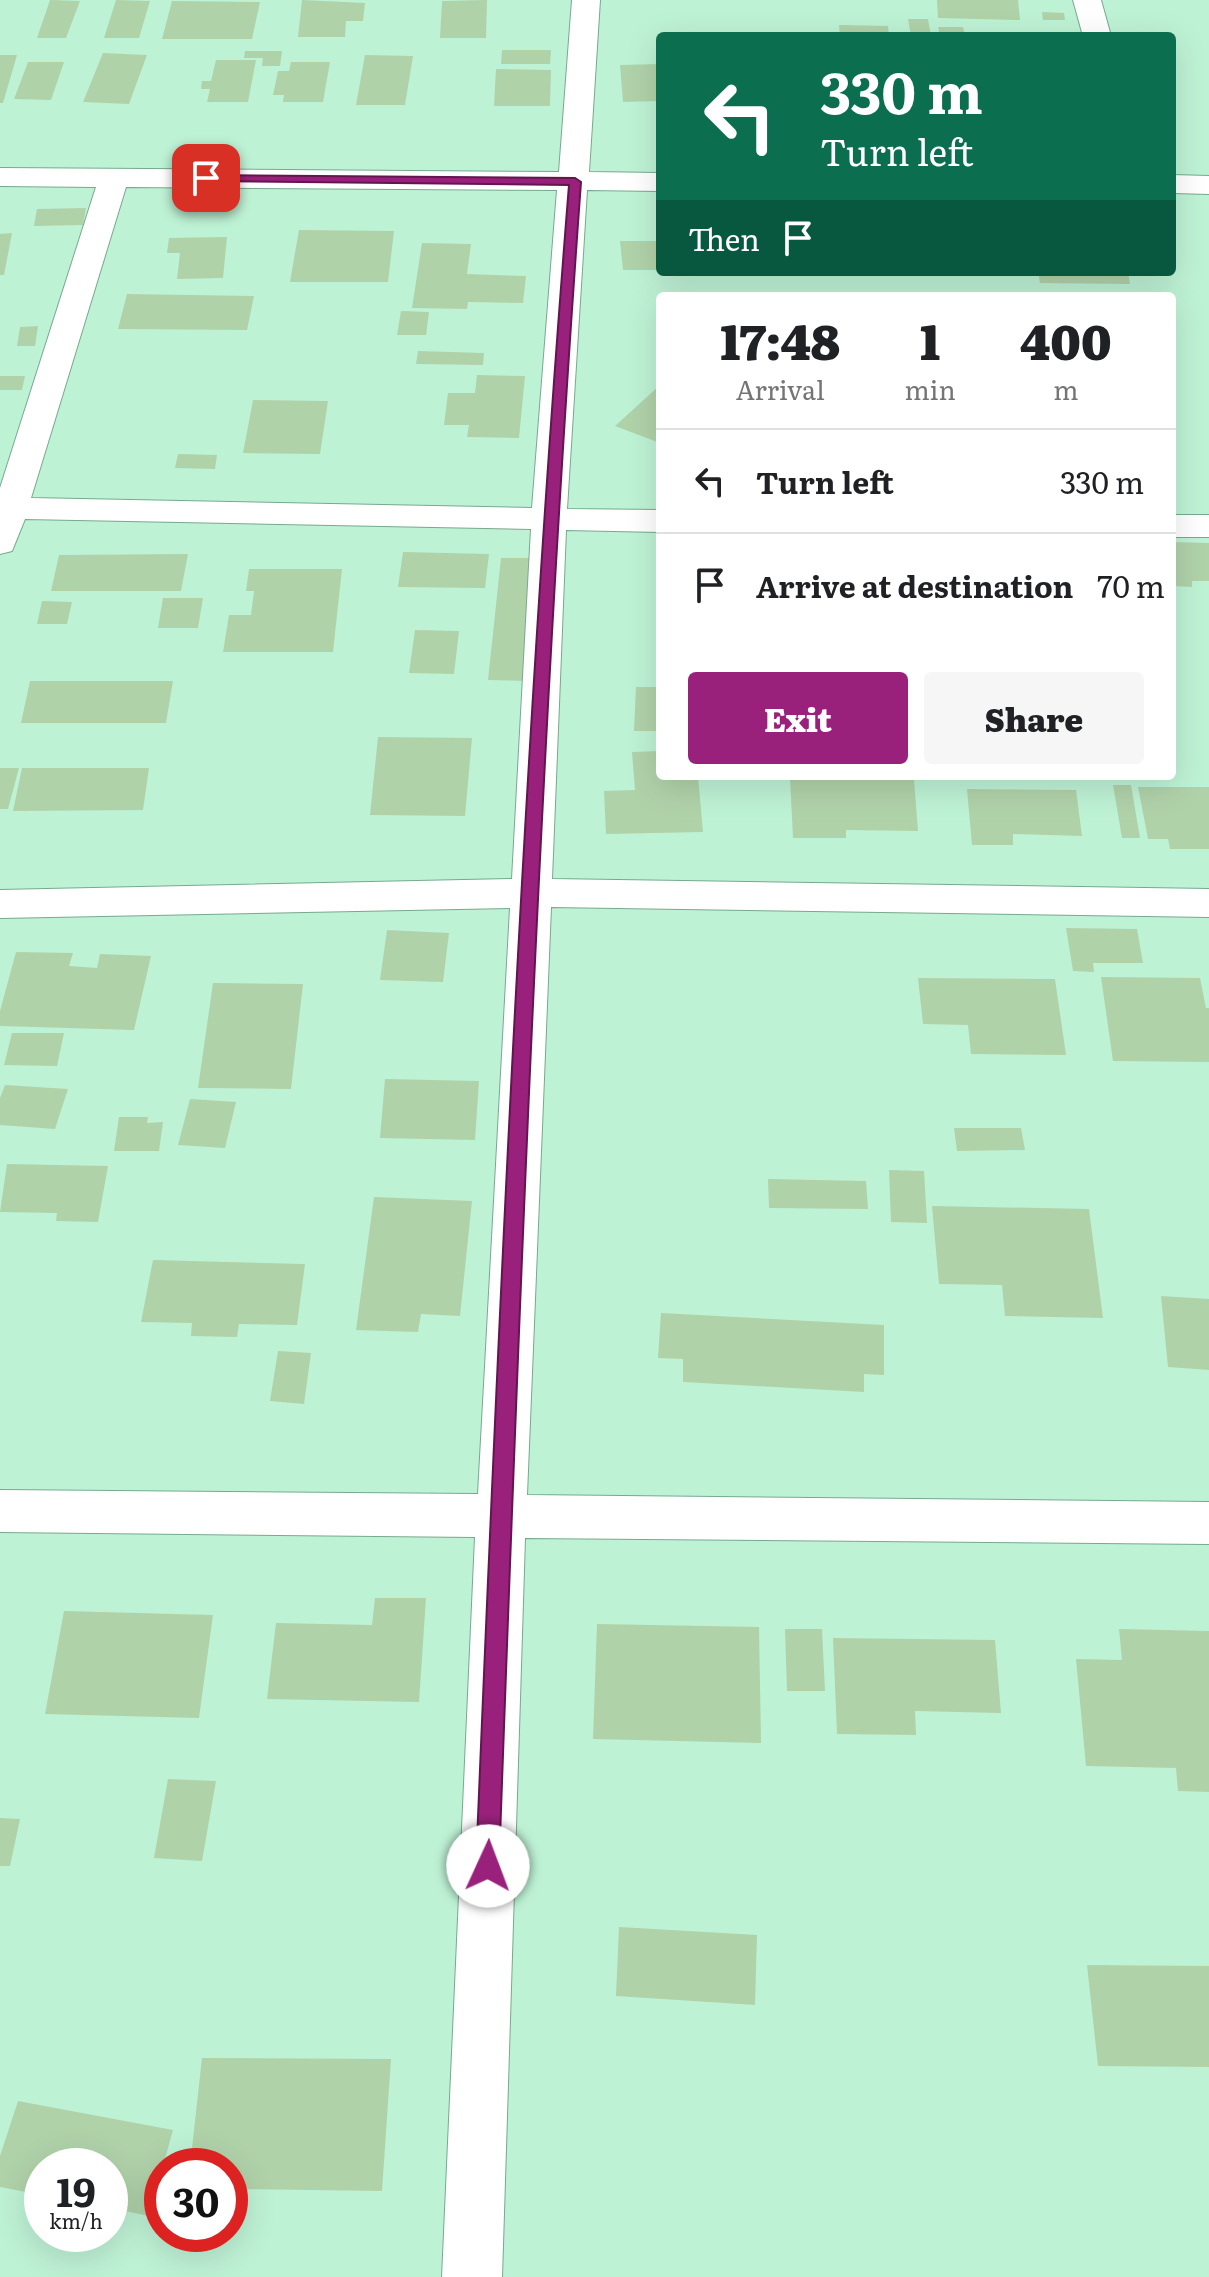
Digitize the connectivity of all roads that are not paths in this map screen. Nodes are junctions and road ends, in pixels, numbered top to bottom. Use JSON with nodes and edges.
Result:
{"nodes":[{"id":1,"x":586,"y":0,"type":"edge"},
{"id":2,"x":1087,"y":0,"type":"edge"},
{"id":3,"x":1096,"y":32,"type":"edge"},
{"id":4,"x":0,"y":177,"type":"edge"},
{"id":5,"x":114,"y":178,"type":"junction"},
{"id":6,"x":575,"y":182,"type":"junction"},
{"id":7,"x":656,"y":182,"type":"edge"},
{"id":8,"x":1176,"y":184,"type":"edge"},
{"id":9,"x":1209,"y":185,"type":"edge"},
{"id":10,"x":5,"y":508,"type":"edge"},
{"id":11,"x":549,"y":520,"type":"junction"},
{"id":12,"x":656,"y":521,"type":"edge"},
{"id":13,"x":1176,"y":526,"type":"edge"},
{"id":14,"x":1209,"y":526,"type":"edge"},
{"id":15,"x":0,"y":543,"type":"edge"},
{"id":16,"x":533,"y":893,"type":"junction"},
{"id":17,"x":1209,"y":903,"type":"edge"},
{"id":18,"x":0,"y":904,"type":"edge"},
{"id":19,"x":0,"y":1511,"type":"edge"},
{"id":20,"x":501,"y":1518,"type":"junction"},
{"id":21,"x":1209,"y":1523,"type":"edge"},
{"id":22,"x":472,"y":2277,"type":"edge"}],
"edges":[{"from":1,"to":6,"type":"street"},
{"from":2,"to":3,"type":"street"},
{"from":4,"to":5,"type":"street"},
{"from":5,"to":6,"type":"street"},
{"from":5,"to":10,"type":"street"},
{"from":6,"to":7,"type":"street"},
{"from":6,"to":11,"type":"street"},
{"from":8,"to":9,"type":"street"},
{"from":10,"to":11,"type":"street"},
{"from":10,"to":15,"type":"street"},
{"from":11,"to":12,"type":"street"},
{"from":11,"to":16,"type":"street"},
{"from":13,"to":14,"type":"street"},
{"from":16,"to":17,"type":"street"},
{"from":16,"to":18,"type":"street"},
{"from":16,"to":20,"type":"street"},
{"from":19,"to":20,"type":"street"},
{"from":20,"to":21,"type":"street"},
{"from":20,"to":22,"type":"street"}]}
